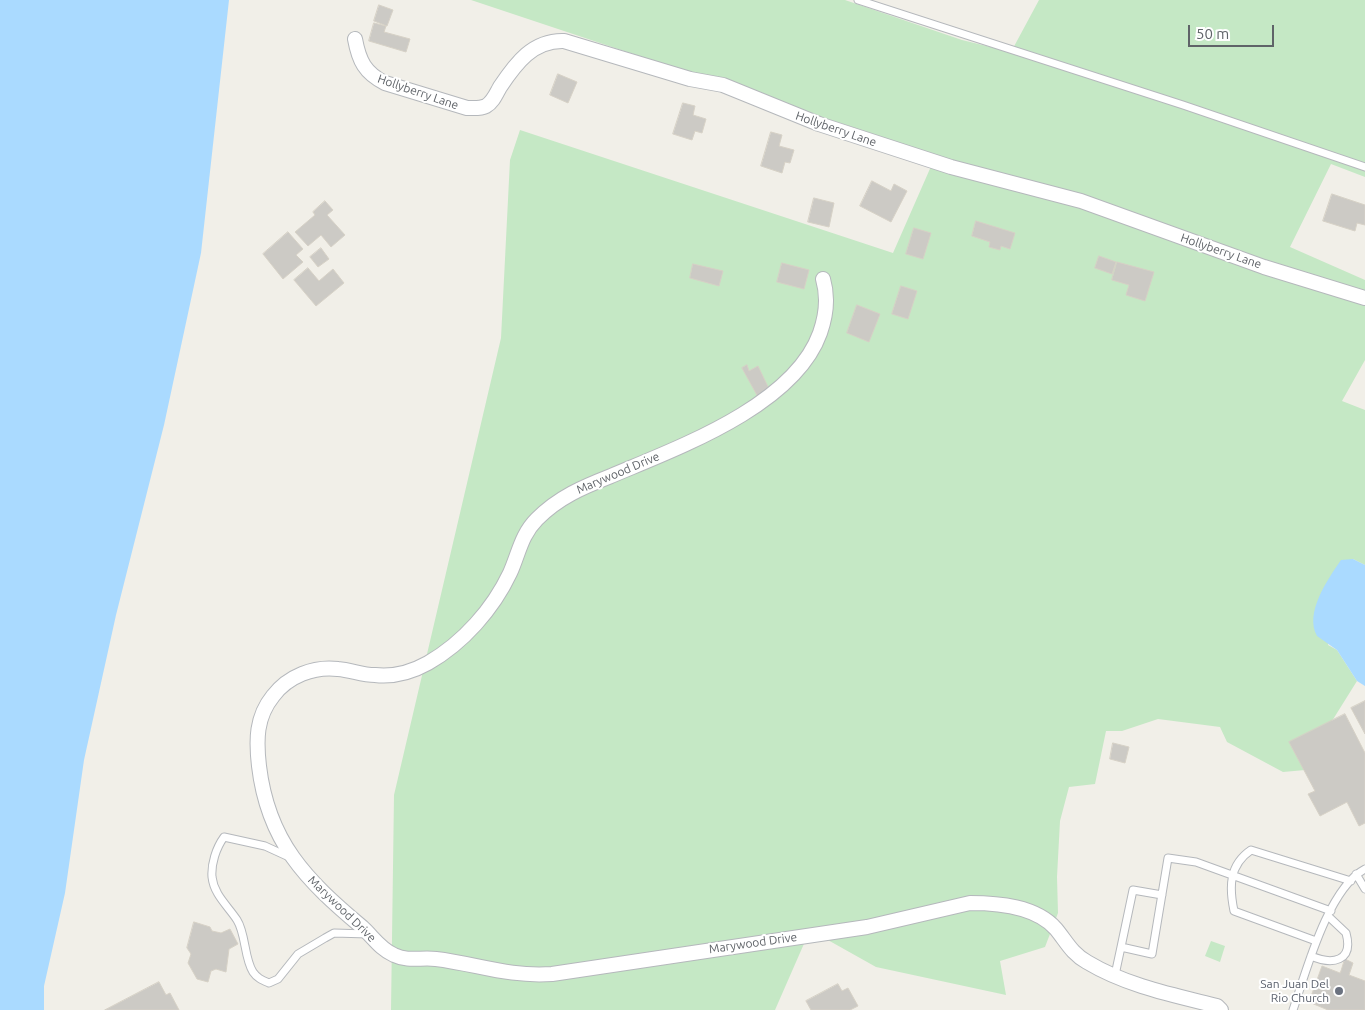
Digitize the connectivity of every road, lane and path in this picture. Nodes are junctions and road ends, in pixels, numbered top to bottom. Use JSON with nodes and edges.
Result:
{"nodes":[{"id":1,"x":858,"y":0,"type":"edge"},
{"id":2,"x":355,"y":39,"type":"dead end"},
{"id":3,"x":1365,"y":167,"type":"edge"},
{"id":4,"x":822,"y":279,"type":"dead end"},
{"id":5,"x":1365,"y":298,"type":"edge"},
{"id":6,"x":292,"y":858,"type":"junction"},
{"id":7,"x":1365,"y":869,"type":"edge"},
{"id":8,"x":1356,"y":874,"type":"junction"},
{"id":9,"x":1232,"y":876,"type":"junction"},
{"id":10,"x":1351,"y":881,"type":"junction"},
{"id":11,"x":1365,"y":889,"type":"edge"},
{"id":12,"x":1162,"y":895,"type":"junction"},
{"id":13,"x":1330,"y":914,"type":"junction"},
{"id":14,"x":369,"y":934,"type":"junction"},
{"id":15,"x":1316,"y":941,"type":"junction"},
{"id":16,"x":1122,"y":947,"type":"junction"},
{"id":17,"x":1311,"y":956,"type":"junction"},
{"id":18,"x":1115,"y":975,"type":"junction"},
{"id":19,"x":1221,"y":1010,"type":"edge"},
{"id":20,"x":1293,"y":1010,"type":"edge"}],
"edges":[{"from":1,"to":3,"type":"lane"},
{"from":2,"to":5,"type":"street","name":"Hollyberry Lane"},
{"from":4,"to":6,"type":"street","name":"Marywood Drive"},
{"from":6,"to":14,"type":"street","name":"Marywood Drive"},
{"from":6,"to":14,"type":"lane"},
{"from":7,"to":8,"type":"lane"},
{"from":8,"to":10,"type":"lane"},
{"from":8,"to":11,"type":"lane"},
{"from":9,"to":10,"type":"lane"},
{"from":9,"to":12,"type":"lane"},
{"from":9,"to":13,"type":"lane"},
{"from":9,"to":15,"type":"lane"},
{"from":10,"to":13,"type":"lane"},
{"from":12,"to":16,"type":"lane"},
{"from":12,"to":16,"type":"lane"},
{"from":13,"to":15,"type":"lane"},
{"from":13,"to":17,"type":"lane"},
{"from":14,"to":18,"type":"street","name":"Marywood Drive"},
{"from":15,"to":17,"type":"lane"},
{"from":16,"to":18,"type":"lane"},
{"from":17,"to":20,"type":"lane"},
{"from":18,"to":19,"type":"street","name":"Marywood Drive"}]}
